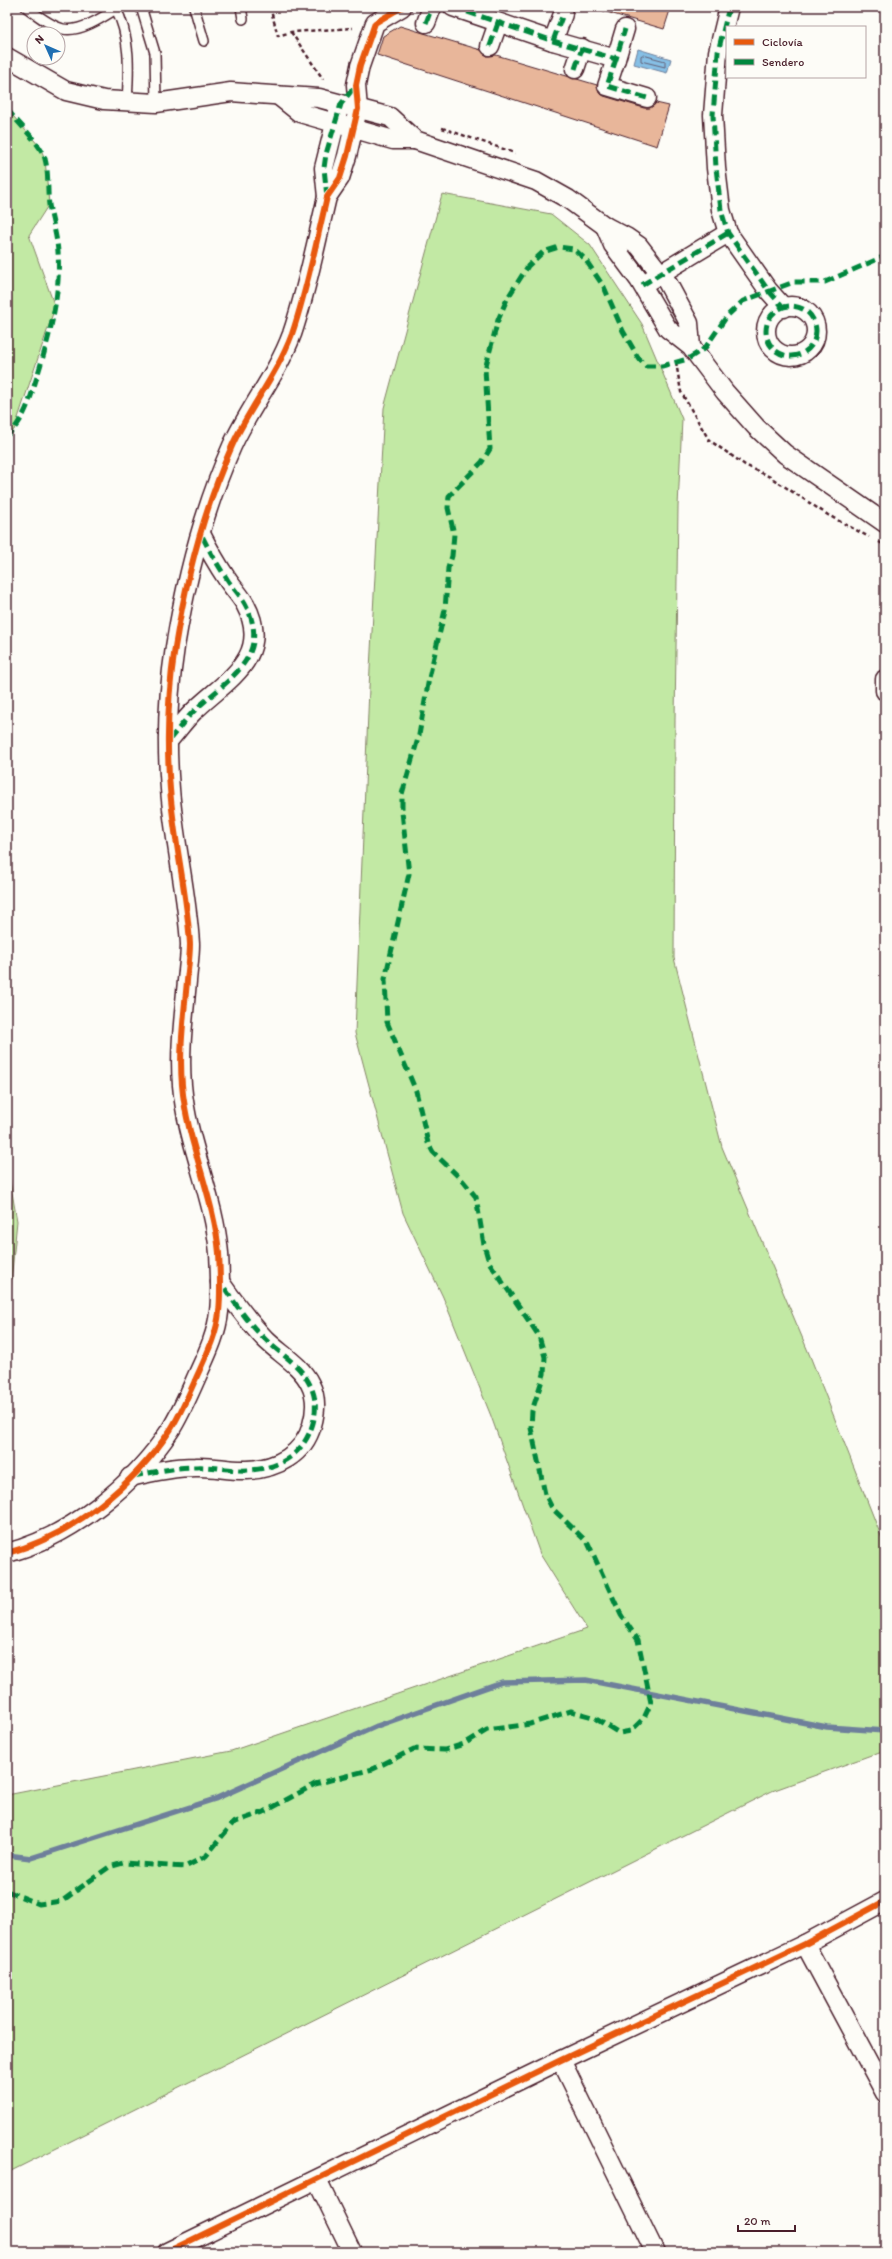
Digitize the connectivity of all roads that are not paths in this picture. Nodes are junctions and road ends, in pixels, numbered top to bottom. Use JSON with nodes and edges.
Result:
{"nodes":[{"id":1,"x":26,"y":7,"type":"edge"},
{"id":2,"x":141,"y":7,"type":"edge"},
{"id":3,"x":194,"y":7,"type":"edge"},
{"id":4,"x":241,"y":7,"type":"edge"},
{"id":5,"x":402,"y":7,"type":"edge"},
{"id":6,"x":729,"y":7,"type":"edge"},
{"id":7,"x":117,"y":8,"type":"edge"},
{"id":8,"x":457,"y":8,"type":"edge"},
{"id":9,"x":563,"y":14,"type":"dead end"},
{"id":10,"x":243,"y":19,"type":"dead end"},
{"id":11,"x":498,"y":23,"type":"junction"},
{"id":12,"x":625,"y":29,"type":"dead end"},
{"id":13,"x":204,"y":41,"type":"dead end"},
{"id":14,"x":553,"y":41,"type":"junction"},
{"id":15,"x":490,"y":46,"type":"dead end"},
{"id":16,"x":582,"y":48,"type":"junction"},
{"id":17,"x":7,"y":57,"type":"edge"},
{"id":18,"x":616,"y":59,"type":"junction"},
{"id":19,"x":575,"y":70,"type":"dead end"},
{"id":20,"x":356,"y":85,"type":"junction"},
{"id":21,"x":280,"y":97,"type":"junction"},
{"id":22,"x":647,"y":98,"type":"dead end"},
{"id":23,"x":127,"y":102,"type":"junction"},
{"id":24,"x":156,"y":103,"type":"junction"},
{"id":25,"x":341,"y":104,"type":"junction"},
{"id":26,"x":358,"y":109,"type":"junction"},
{"id":27,"x":335,"y":123,"type":"junction"},
{"id":28,"x":353,"y":129,"type":"junction"},
{"id":29,"x":415,"y":140,"type":"junction"},
{"id":30,"x":327,"y":197,"type":"junction"},
{"id":31,"x":605,"y":226,"type":"junction"},
{"id":32,"x":728,"y":233,"type":"junction"},
{"id":33,"x":660,"y":274,"type":"junction"},
{"id":34,"x":642,"y":285,"type":"junction"},
{"id":35,"x":784,"y":308,"type":"dead end"},
{"id":36,"x":691,"y":347,"type":"junction"},
{"id":37,"x":883,"y":519,"type":"edge"},
{"id":38,"x":201,"y":534,"type":"junction"},
{"id":39,"x":885,"y":679,"type":"edge"},
{"id":40,"x":885,"y":691,"type":"edge"},
{"id":41,"x":169,"y":740,"type":"junction"},
{"id":42,"x":220,"y":1282,"type":"junction"},
{"id":43,"x":130,"y":1477,"type":"junction"},
{"id":44,"x":7,"y":1553,"type":"edge"},
{"id":45,"x":885,"y":1901,"type":"edge"},
{"id":46,"x":805,"y":1944,"type":"junction"},
{"id":47,"x":561,"y":2060,"type":"junction"},
{"id":48,"x":885,"y":2093,"type":"edge"},
{"id":49,"x":317,"y":2180,"type":"junction"},
{"id":50,"x":167,"y":2252,"type":"edge"},
{"id":51,"x":352,"y":2252,"type":"edge"},
{"id":52,"x":656,"y":2252,"type":"edge"}],
"edges":[{"from":1,"to":7,"type":"lane"},
{"from":2,"to":24,"type":"lane"},
{"from":3,"to":13,"type":"lane"},
{"from":4,"to":10,"type":"lane"},
{"from":5,"to":20,"type":"street"},
{"from":6,"to":32,"type":"street"},
{"from":7,"to":23,"type":"lane"},
{"from":8,"to":11,"type":"street"},
{"from":9,"to":14,"type":"street"},
{"from":11,"to":14,"type":"street"},
{"from":11,"to":15,"type":"street"},
{"from":12,"to":18,"type":"street"},
{"from":14,"to":16,"type":"street"},
{"from":16,"to":18,"type":"street"},
{"from":16,"to":19,"type":"street"},
{"from":17,"to":23,"type":"street"},
{"from":18,"to":22,"type":"street"},
{"from":20,"to":25,"type":"street"},
{"from":20,"to":26,"type":"street"},
{"from":21,"to":24,"type":"street"},
{"from":21,"to":25,"type":"street"},
{"from":21,"to":27,"type":"street"},
{"from":23,"to":24,"type":"street"},
{"from":25,"to":26,"type":"street"},
{"from":25,"to":27,"type":"street"},
{"from":26,"to":28,"type":"street"},
{"from":26,"to":29,"type":"street"},
{"from":27,"to":28,"type":"street"},
{"from":27,"to":30,"type":"street"},
{"from":28,"to":29,"type":"street"},
{"from":28,"to":30,"type":"street"},
{"from":29,"to":31,"type":"street"},
{"from":30,"to":38,"type":"street"},
{"from":31,"to":33,"type":"street"},
{"from":31,"to":34,"type":"street"},
{"from":32,"to":33,"type":"street"},
{"from":32,"to":35,"type":"street"},
{"from":33,"to":34,"type":"street"},
{"from":33,"to":36,"type":"street"},
{"from":34,"to":36,"type":"street"},
{"from":36,"to":37,"type":"street"},
{"from":38,"to":41,"type":"street"},
{"from":38,"to":41,"type":"street"},
{"from":39,"to":40,"type":"street"},
{"from":41,"to":42,"type":"street"},
{"from":42,"to":43,"type":"street"},
{"from":42,"to":43,"type":"street"},
{"from":43,"to":44,"type":"street"},
{"from":45,"to":46,"type":"street"},
{"from":46,"to":47,"type":"street"},
{"from":46,"to":48,"type":"street"},
{"from":47,"to":49,"type":"street"},
{"from":47,"to":52,"type":"street"},
{"from":49,"to":50,"type":"street"},
{"from":49,"to":51,"type":"street"}]}
